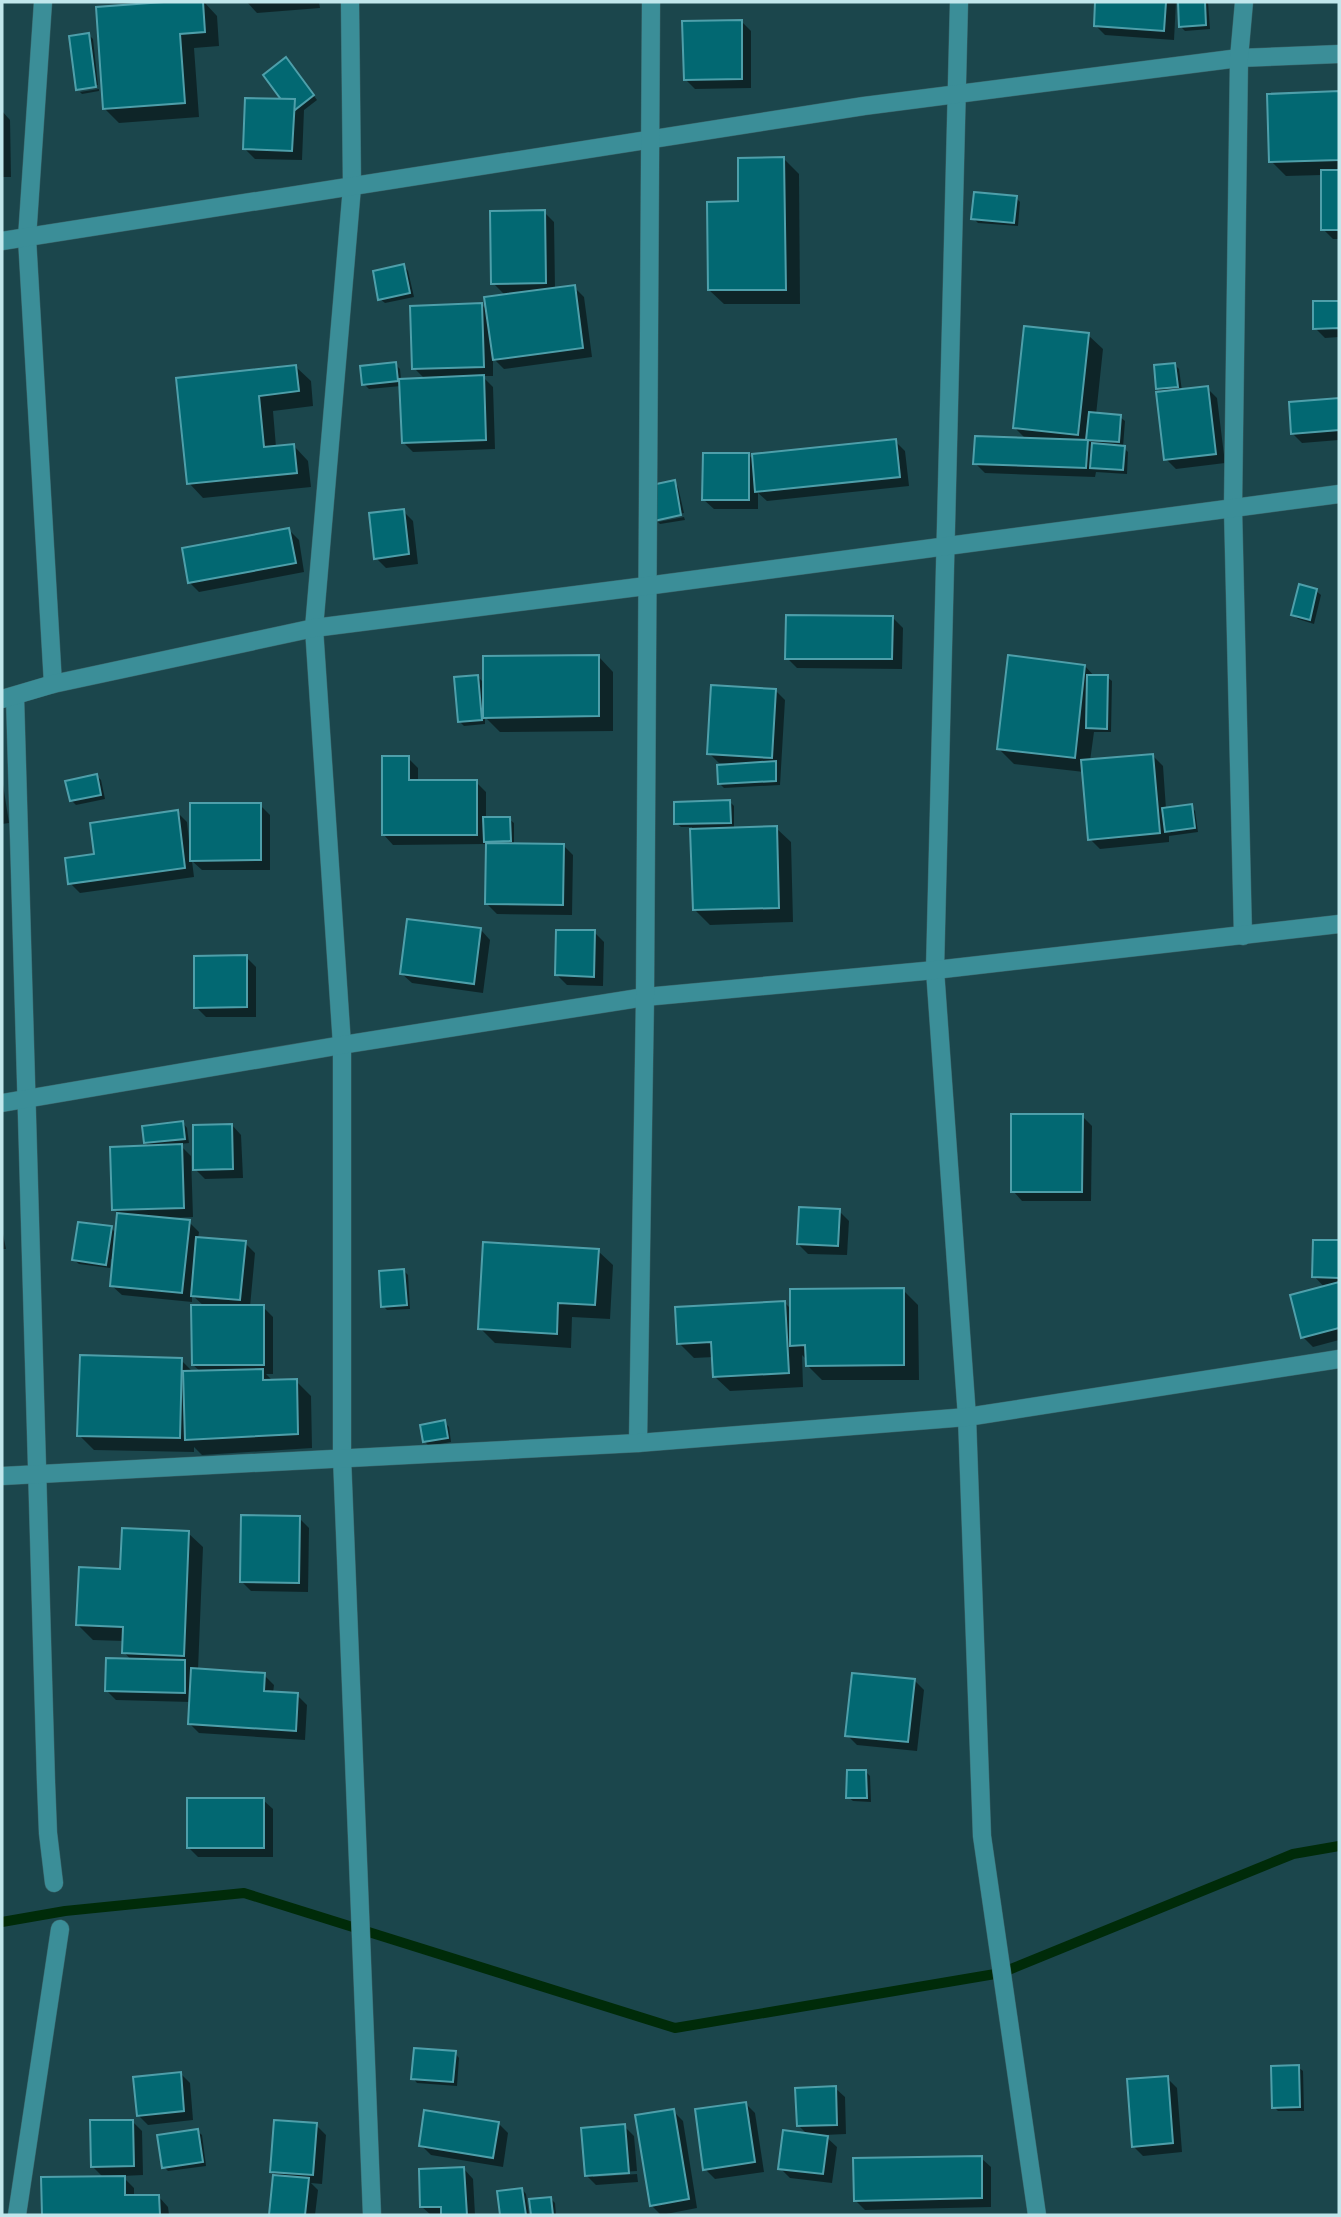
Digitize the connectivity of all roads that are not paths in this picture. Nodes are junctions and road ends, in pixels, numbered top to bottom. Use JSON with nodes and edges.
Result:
{"nodes":[{"id":1,"x":43,"y":2,"type":"edge"},
{"id":2,"x":350,"y":2,"type":"edge"},
{"id":3,"x":651,"y":2,"type":"edge"},
{"id":4,"x":959,"y":2,"type":"edge"},
{"id":5,"x":1244,"y":2,"type":"edge"},
{"id":6,"x":1339,"y":54,"type":"edge"},
{"id":7,"x":1239,"y":58,"type":"junction"},
{"id":8,"x":957,"y":96,"type":"junction"},
{"id":9,"x":649,"y":140,"type":"junction"},
{"id":10,"x":352,"y":187,"type":"junction"},
{"id":11,"x":27,"y":238,"type":"junction"},
{"id":12,"x":2,"y":241,"type":"edge"},
{"id":13,"x":1339,"y":494,"type":"edge"},
{"id":14,"x":1233,"y":508,"type":"junction"},
{"id":15,"x":945,"y":547,"type":"junction"},
{"id":16,"x":646,"y":586,"type":"junction"},
{"id":17,"x":314,"y":628,"type":"junction"},
{"id":18,"x":53,"y":684,"type":"junction"},
{"id":19,"x":8,"y":698,"type":"edge"},
{"id":20,"x":1339,"y":924,"type":"edge"},
{"id":21,"x":1243,"y":936,"type":"junction"},
{"id":22,"x":935,"y":970,"type":"junction"},
{"id":23,"x":645,"y":997,"type":"junction"},
{"id":24,"x":342,"y":1045,"type":"junction"},
{"id":25,"x":27,"y":1098,"type":"junction"},
{"id":26,"x":2,"y":1103,"type":"edge"},
{"id":27,"x":1339,"y":1359,"type":"edge"},
{"id":28,"x":967,"y":1416,"type":"junction"},
{"id":29,"x":638,"y":1443,"type":"junction"},
{"id":30,"x":342,"y":1457,"type":"junction"},
{"id":31,"x":37,"y":1475,"type":"junction"},
{"id":32,"x":2,"y":1476,"type":"edge"},
{"id":33,"x":54,"y":1883,"type":"dead end"},
{"id":34,"x":60,"y":1929,"type":"dead end"},
{"id":35,"x":17,"y":2215,"type":"edge"},
{"id":36,"x":372,"y":2215,"type":"edge"},
{"id":37,"x":1037,"y":2215,"type":"edge"}],
"edges":[{"from":1,"to":11,"type":"street"},
{"from":2,"to":10,"type":"street"},
{"from":3,"to":9,"type":"street"},
{"from":4,"to":8,"type":"street"},
{"from":5,"to":7,"type":"street"},
{"from":6,"to":7,"type":"street"},
{"from":7,"to":8,"type":"street"},
{"from":7,"to":14,"type":"street"},
{"from":8,"to":9,"type":"street"},
{"from":8,"to":15,"type":"street"},
{"from":9,"to":10,"type":"street"},
{"from":9,"to":16,"type":"street"},
{"from":10,"to":11,"type":"street"},
{"from":10,"to":17,"type":"street"},
{"from":11,"to":12,"type":"street"},
{"from":11,"to":18,"type":"street"},
{"from":13,"to":14,"type":"street"},
{"from":14,"to":15,"type":"street"},
{"from":14,"to":21,"type":"street"},
{"from":15,"to":16,"type":"street"},
{"from":15,"to":22,"type":"street"},
{"from":16,"to":17,"type":"street"},
{"from":16,"to":23,"type":"street"},
{"from":17,"to":18,"type":"street"},
{"from":17,"to":24,"type":"street"},
{"from":18,"to":19,"type":"street"},
{"from":19,"to":25,"type":"street"},
{"from":20,"to":21,"type":"street"},
{"from":21,"to":22,"type":"street"},
{"from":22,"to":23,"type":"street"},
{"from":22,"to":28,"type":"street"},
{"from":23,"to":24,"type":"street"},
{"from":23,"to":29,"type":"street"},
{"from":24,"to":25,"type":"street"},
{"from":24,"to":30,"type":"street"},
{"from":25,"to":26,"type":"street"},
{"from":25,"to":31,"type":"street"},
{"from":27,"to":28,"type":"street"},
{"from":28,"to":29,"type":"street"},
{"from":28,"to":37,"type":"street"},
{"from":29,"to":30,"type":"street"},
{"from":30,"to":31,"type":"street"},
{"from":30,"to":36,"type":"street"},
{"from":31,"to":32,"type":"street"},
{"from":31,"to":33,"type":"street"},
{"from":34,"to":35,"type":"street"}]}
